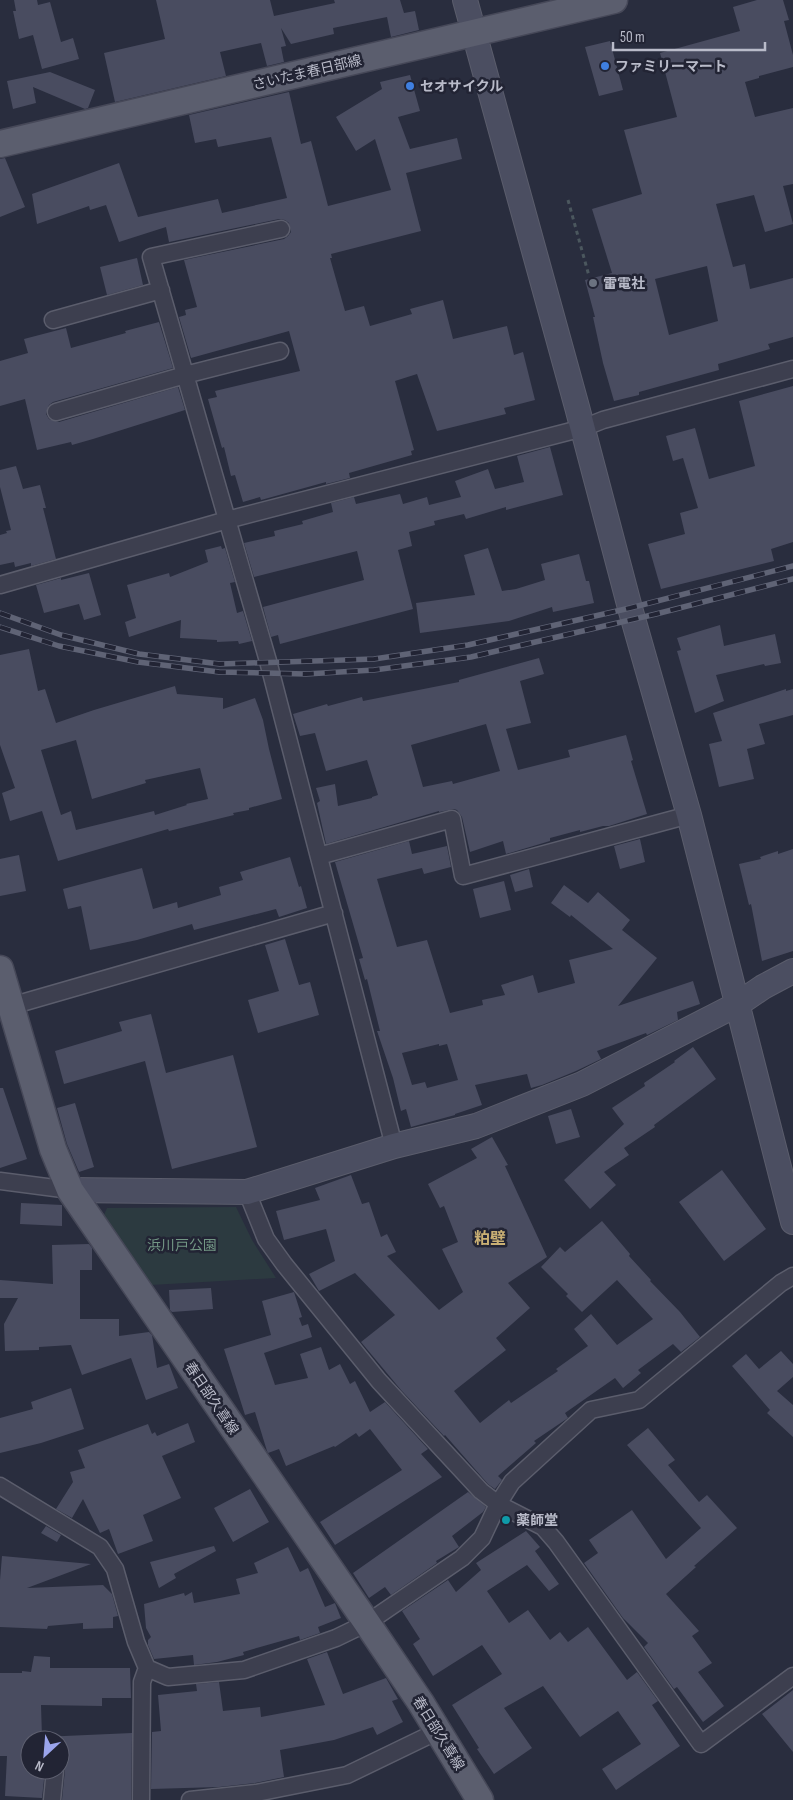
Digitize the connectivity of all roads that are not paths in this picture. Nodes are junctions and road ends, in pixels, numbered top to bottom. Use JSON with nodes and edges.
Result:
{"nodes":[{"id":1,"x":465,"y":0,"type":"edge"},
{"id":2,"x":612,"y":0,"type":"edge"},
{"id":3,"x":474,"y":32,"type":"junction"},
{"id":4,"x":0,"y":144,"type":"edge"},
{"id":5,"x":281,"y":229,"type":"dead end"},
{"id":6,"x":161,"y":290,"type":"junction"},
{"id":7,"x":53,"y":320,"type":"dead end"},
{"id":8,"x":280,"y":352,"type":"dead end"},
{"id":9,"x":793,"y":369,"type":"edge"},
{"id":10,"x":185,"y":375,"type":"junction"},
{"id":11,"x":56,"y":412,"type":"dead end"},
{"id":12,"x":583,"y":428,"type":"junction"},
{"id":13,"x":227,"y":520,"type":"junction"},
{"id":14,"x":0,"y":585,"type":"edge"},
{"id":15,"x":689,"y":815,"type":"junction"},
{"id":16,"x":319,"y":856,"type":"junction"},
{"id":17,"x":334,"y":913,"type":"junction"},
{"id":18,"x":0,"y":969,"type":"edge"},
{"id":19,"x":793,"y":970,"type":"edge"},
{"id":20,"x":738,"y":1004,"type":"junction"},
{"id":21,"x":11,"y":1006,"type":"junction"},
{"id":22,"x":394,"y":1146,"type":"junction"},
{"id":23,"x":0,"y":1181,"type":"edge"},
{"id":24,"x":70,"y":1190,"type":"junction"},
{"id":25,"x":247,"y":1192,"type":"junction"},
{"id":26,"x":793,"y":1222,"type":"edge"},
{"id":27,"x":793,"y":1276,"type":"edge"},
{"id":28,"x":0,"y":1486,"type":"edge"},
{"id":29,"x":498,"y":1504,"type":"junction"},
{"id":30,"x":367,"y":1622,"type":"junction"},
{"id":31,"x":147,"y":1668,"type":"junction"},
{"id":32,"x":793,"y":1676,"type":"edge"},
{"id":33,"x":438,"y":1731,"type":"junction"},
{"id":34,"x":54,"y":1780,"type":"edge"},
{"id":35,"x":244,"y":1797,"type":"edge"},
{"id":36,"x":52,"y":1800,"type":"edge"},
{"id":37,"x":142,"y":1800,"type":"edge"},
{"id":38,"x":190,"y":1800,"type":"edge"},
{"id":39,"x":480,"y":1800,"type":"edge"}],
"edges":[{"from":1,"to":3,"type":"street"},
{"from":2,"to":3,"type":"main road","name":"さいたま春日部線"},
{"from":3,"to":4,"type":"main road","name":"さいたま春日部線"},
{"from":3,"to":12,"type":"street"},
{"from":5,"to":6,"type":"street"},
{"from":6,"to":7,"type":"street"},
{"from":6,"to":10,"type":"street"},
{"from":8,"to":10,"type":"street"},
{"from":9,"to":12,"type":"street"},
{"from":10,"to":11,"type":"street"},
{"from":10,"to":13,"type":"street"},
{"from":12,"to":13,"type":"street"},
{"from":12,"to":15,"type":"street"},
{"from":13,"to":14,"type":"street"},
{"from":13,"to":16,"type":"street"},
{"from":15,"to":16,"type":"street"},
{"from":15,"to":20,"type":"street"},
{"from":16,"to":17,"type":"street"},
{"from":17,"to":21,"type":"street"},
{"from":17,"to":22,"type":"street"},
{"from":18,"to":21,"type":"main road","name":"春日部久喜線"},
{"from":19,"to":20,"type":"street"},
{"from":20,"to":22,"type":"street"},
{"from":20,"to":26,"type":"street"},
{"from":21,"to":24,"type":"main road","name":"春日部久喜線"},
{"from":22,"to":25,"type":"street"},
{"from":23,"to":24,"type":"street"},
{"from":24,"to":25,"type":"street"},
{"from":24,"to":30,"type":"main road","name":"春日部久喜線"},
{"from":25,"to":29,"type":"street"},
{"from":27,"to":29,"type":"street"},
{"from":28,"to":31,"type":"street"},
{"from":29,"to":30,"type":"street"},
{"from":29,"to":32,"type":"street"},
{"from":30,"to":31,"type":"street"},
{"from":30,"to":33,"type":"main road","name":"春日部久喜線"},
{"from":31,"to":37,"type":"street"},
{"from":33,"to":35,"type":"street"},
{"from":33,"to":39,"type":"main road","name":"春日部久喜線"},
{"from":34,"to":36,"type":"street"},
{"from":35,"to":38,"type":"street"}]}
